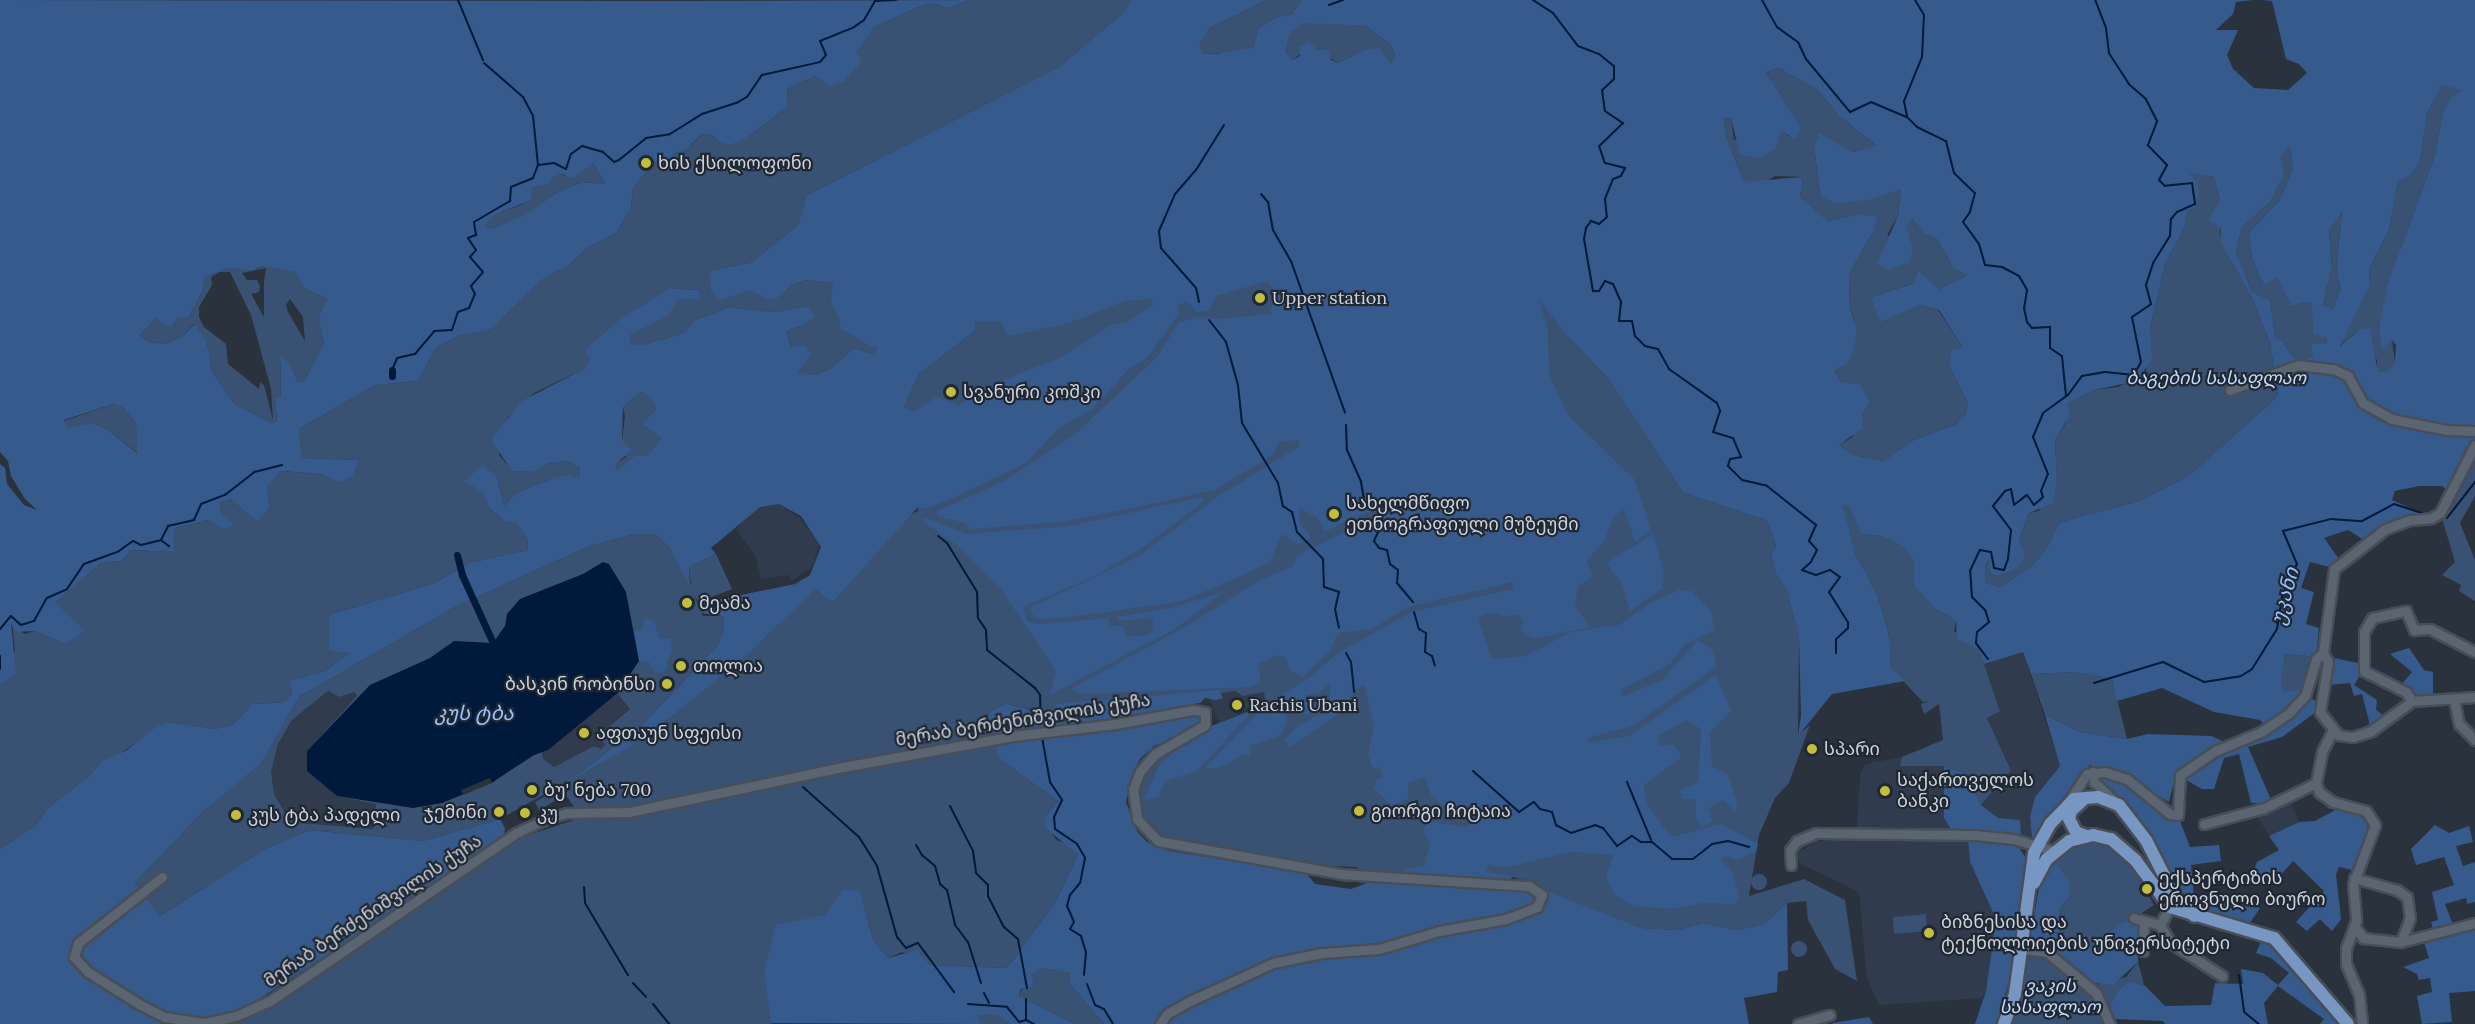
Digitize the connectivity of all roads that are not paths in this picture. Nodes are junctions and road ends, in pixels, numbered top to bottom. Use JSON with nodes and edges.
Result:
{"nodes":[{"id":1,"x":2230,"y":390,"type":"dead end"},
{"id":2,"x":2475,"y":431,"type":"edge"},
{"id":3,"x":2475,"y":445,"type":"edge"},
{"id":4,"x":2475,"y":652,"type":"edge"},
{"id":5,"x":2323,"y":653,"type":"junction"},
{"id":6,"x":2475,"y":697,"type":"edge"},
{"id":7,"x":2454,"y":699,"type":"junction"},
{"id":8,"x":2412,"y":701,"type":"junction"},
{"id":9,"x":2332,"y":732,"type":"junction"},
{"id":10,"x":2475,"y":740,"type":"edge"},
{"id":11,"x":2093,"y":772,"type":"junction"},
{"id":12,"x":2316,"y":783,"type":"junction"},
{"id":13,"x":2098,"y":797,"type":"junction"},
{"id":14,"x":2068,"y":803,"type":"junction"},
{"id":15,"x":2119,"y":805,"type":"junction"},
{"id":16,"x":2204,"y":824,"type":"dead end"},
{"id":17,"x":2137,"y":829,"type":"junction"},
{"id":18,"x":2086,"y":836,"type":"junction"},
{"id":19,"x":2031,"y":844,"type":"junction"},
{"id":20,"x":2122,"y":846,"type":"junction"},
{"id":21,"x":2054,"y":851,"type":"junction"},
{"id":22,"x":1791,"y":866,"type":"dead end"},
{"id":23,"x":162,"y":877,"type":"dead end"},
{"id":24,"x":2354,"y":878,"type":"junction"},
{"id":25,"x":2031,"y":893,"type":"junction"},
{"id":26,"x":2169,"y":906,"type":"junction"},
{"id":27,"x":2194,"y":916,"type":"junction"},
{"id":28,"x":2475,"y":923,"type":"edge"},
{"id":29,"x":2160,"y":925,"type":"junction"},
{"id":30,"x":2355,"y":927,"type":"junction"},
{"id":31,"x":2401,"y":942,"type":"junction"},
{"id":32,"x":2023,"y":949,"type":"junction"},
{"id":33,"x":2143,"y":951,"type":"dead end"},
{"id":34,"x":2222,"y":976,"type":"dead end"},
{"id":35,"x":1830,"y":1015,"type":"dead end"},
{"id":36,"x":1160,"y":1024,"type":"edge"},
{"id":37,"x":1798,"y":1024,"type":"edge"},
{"id":38,"x":2004,"y":1024,"type":"edge"},
{"id":39,"x":2110,"y":1024,"type":"edge"},
{"id":40,"x":2348,"y":1024,"type":"edge"},
{"id":41,"x":2362,"y":1024,"type":"edge"}],
"edges":[{"from":1,"to":2,"type":"street"},
{"from":3,"to":5,"type":"street"},
{"from":4,"to":8,"type":"street"},
{"from":5,"to":9,"type":"street"},
{"from":5,"to":11,"type":"street"},
{"from":6,"to":7,"type":"street"},
{"from":7,"to":8,"type":"street"},
{"from":7,"to":10,"type":"street"},
{"from":8,"to":9,"type":"street"},
{"from":9,"to":12,"type":"street"},
{"from":11,"to":14,"type":"street"},
{"from":11,"to":15,"type":"street"},
{"from":12,"to":16,"type":"street"},
{"from":12,"to":24,"type":"street"},
{"from":13,"to":14,"type":"main road"},
{"from":13,"to":15,"type":"main road"},
{"from":13,"to":18,"type":"main road"},
{"from":14,"to":19,"type":"main road"},
{"from":15,"to":17,"type":"main road"},
{"from":17,"to":20,"type":"main road"},
{"from":17,"to":27,"type":"main road"},
{"from":18,"to":20,"type":"main road"},
{"from":18,"to":21,"type":"main road"},
{"from":19,"to":21,"type":"street"},
{"from":19,"to":22,"type":"street"},
{"from":19,"to":25,"type":"main road"},
{"from":20,"to":26,"type":"main road"},
{"from":21,"to":25,"type":"main road"},
{"from":23,"to":36,"type":"street","name":"მერაბ ბერძენიშვილის ქუჩა"},
{"from":24,"to":30,"type":"street"},
{"from":24,"to":31,"type":"street"},
{"from":25,"to":32,"type":"main road"},
{"from":26,"to":27,"type":"main road"},
{"from":26,"to":29,"type":"street"},
{"from":27,"to":40,"type":"main road"},
{"from":28,"to":31,"type":"street"},
{"from":29,"to":33,"type":"street"},
{"from":29,"to":34,"type":"street"},
{"from":30,"to":31,"type":"street"},
{"from":30,"to":41,"type":"street"},
{"from":32,"to":38,"type":"main road"},
{"from":32,"to":39,"type":"street"},
{"from":35,"to":37,"type":"street"}]}
